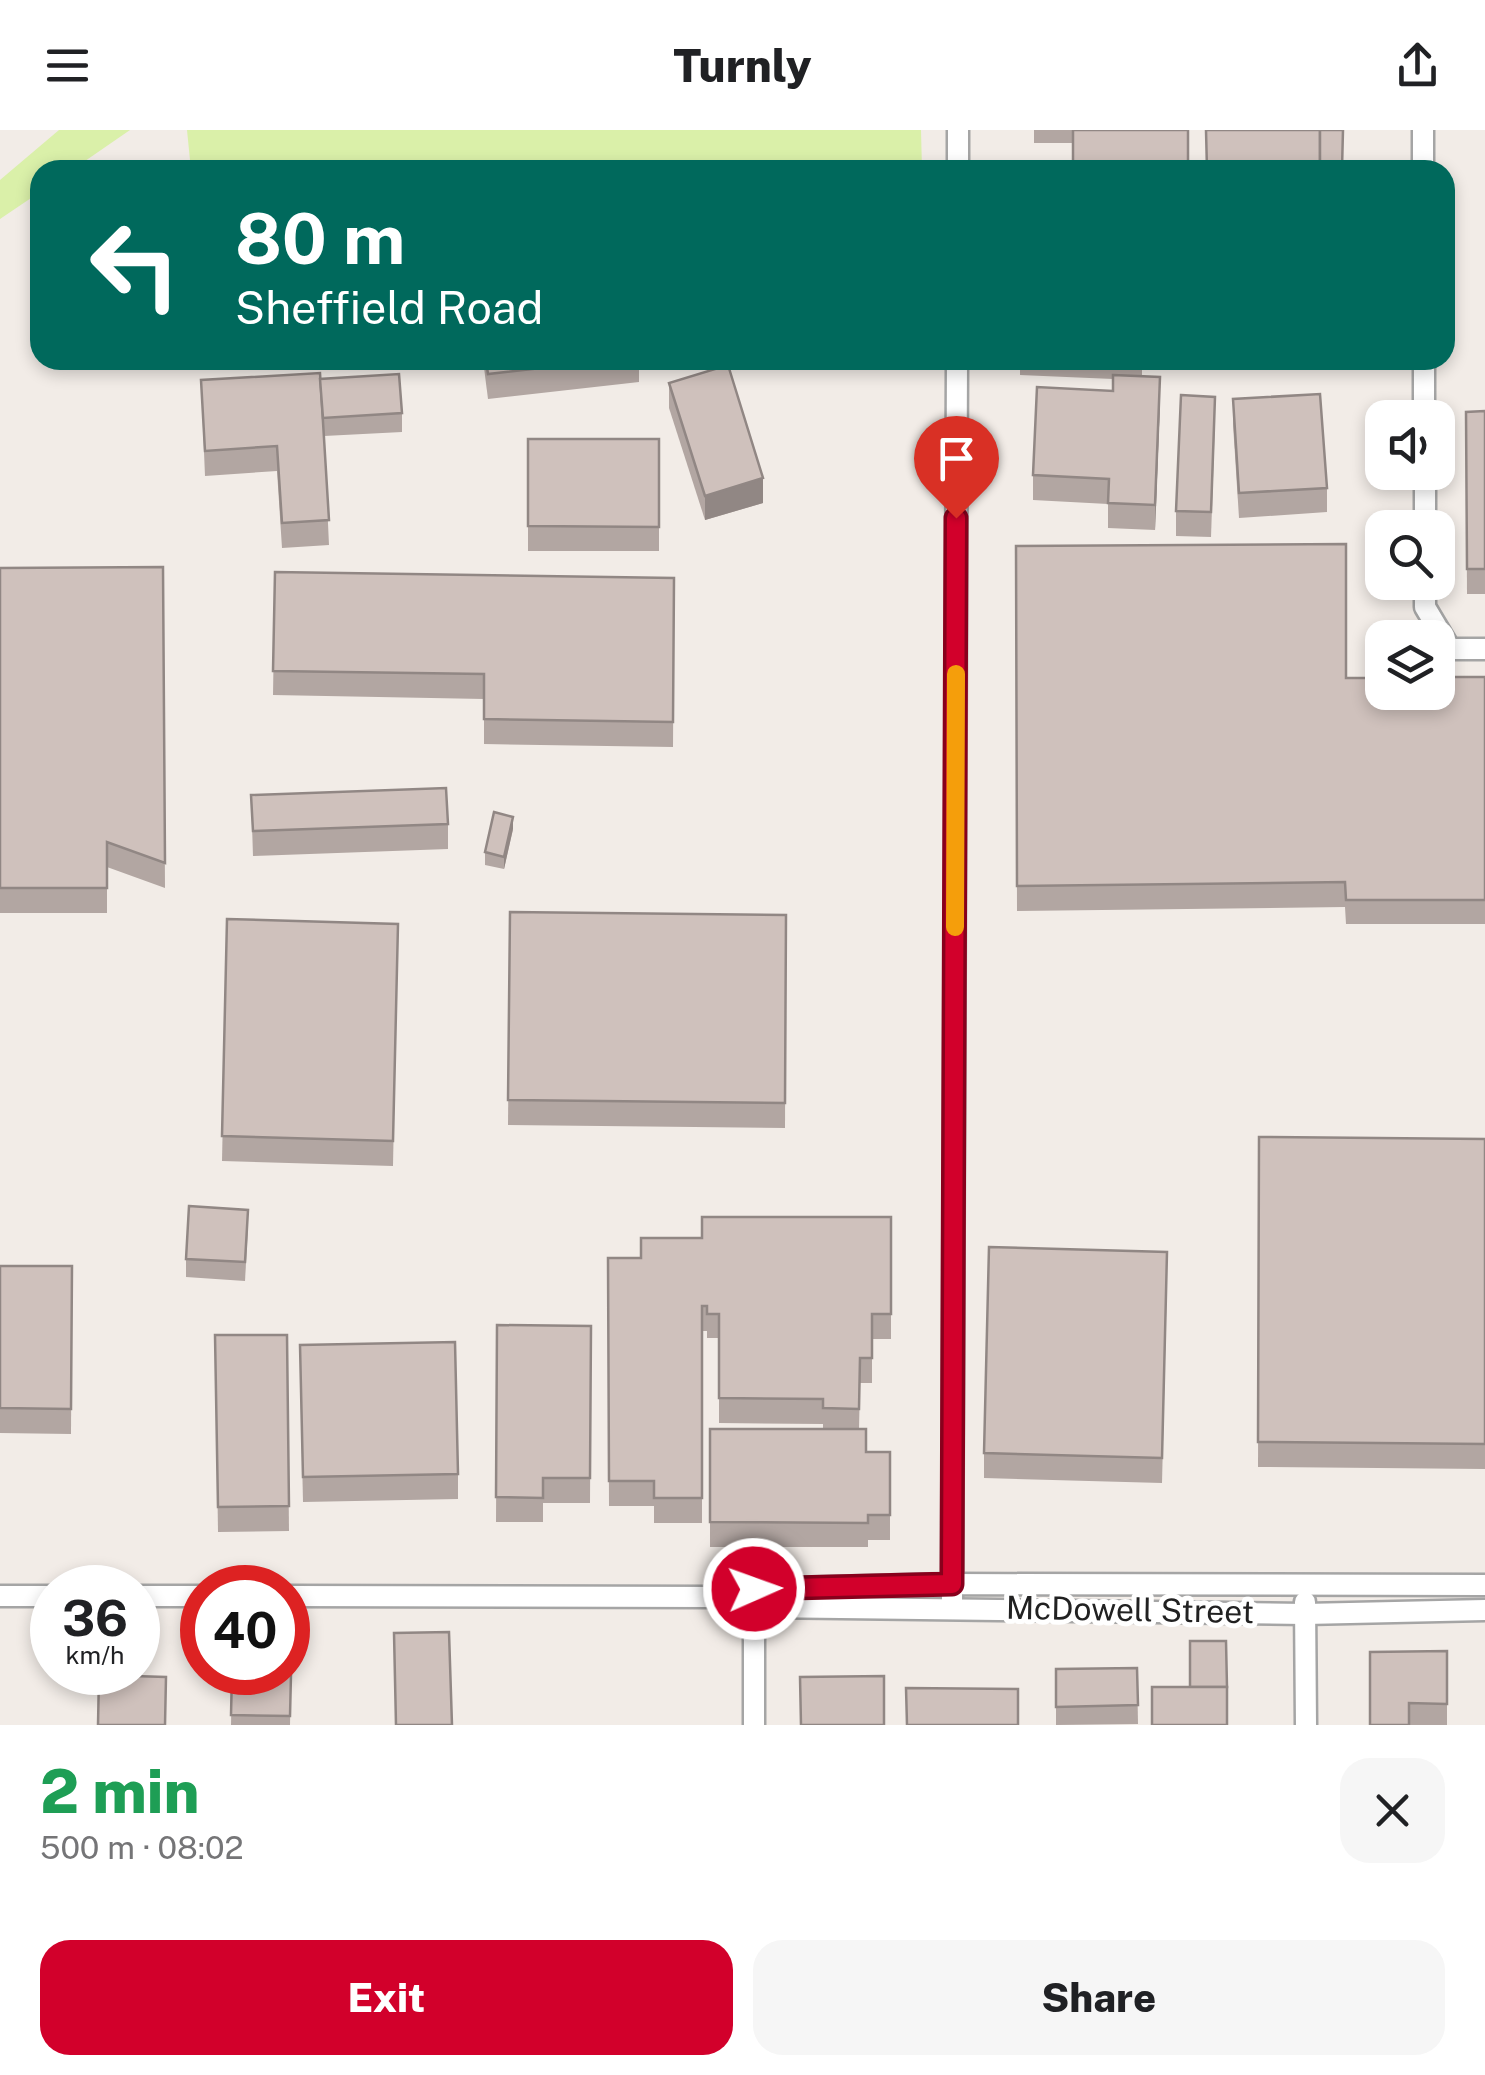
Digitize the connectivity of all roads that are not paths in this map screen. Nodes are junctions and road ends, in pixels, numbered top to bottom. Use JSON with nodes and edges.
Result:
{"nodes":[{"id":1,"x":958,"y":130,"type":"edge"},
{"id":2,"x":1423,"y":130,"type":"edge"},
{"id":3,"x":958,"y":160,"type":"edge"},
{"id":4,"x":1423,"y":160,"type":"edge"},
{"id":5,"x":957,"y":370,"type":"edge"},
{"id":6,"x":1424,"y":370,"type":"edge"},
{"id":7,"x":1424,"y":400,"type":"edge"},
{"id":8,"x":1425,"y":600,"type":"edge"},
{"id":9,"x":1485,"y":648,"type":"edge"},
{"id":10,"x":952,"y":1584,"type":"junction"},
{"id":11,"x":1305,"y":1585,"type":"junction"},
{"id":12,"x":1485,"y":1585,"type":"edge"},
{"id":13,"x":0,"y":1596,"type":"edge"},
{"id":14,"x":30,"y":1596,"type":"edge"},
{"id":15,"x":310,"y":1596,"type":"edge"},
{"id":16,"x":754,"y":1598,"type":"junction"},
{"id":17,"x":952,"y":1606,"type":"junction"},
{"id":18,"x":1485,"y":1610,"type":"edge"},
{"id":19,"x":1305,"y":1614,"type":"junction"},
{"id":20,"x":754,"y":1725,"type":"edge"},
{"id":21,"x":1306,"y":1725,"type":"edge"}],
"edges":[{"from":1,"to":3,"type":"street"},
{"from":2,"to":4,"type":"street"},
{"from":5,"to":10,"type":"street"},
{"from":6,"to":7,"type":"street"},
{"from":8,"to":9,"type":"street"},
{"from":10,"to":11,"type":"street","name":"McDowell Street"},
{"from":10,"to":16,"type":"street","name":"McDowell Street"},
{"from":10,"to":17,"type":"street"},
{"from":11,"to":12,"type":"street","name":"McDowell Street"},
{"from":11,"to":19,"type":"street"},
{"from":13,"to":14,"type":"street"},
{"from":15,"to":16,"type":"street","name":"McDowell Street"},
{"from":16,"to":17,"type":"street","name":"McDowell Street"},
{"from":16,"to":20,"type":"street"},
{"from":17,"to":19,"type":"street","name":"McDowell Street"},
{"from":18,"to":19,"type":"street","name":"McDowell Street"},
{"from":19,"to":21,"type":"street"}]}
